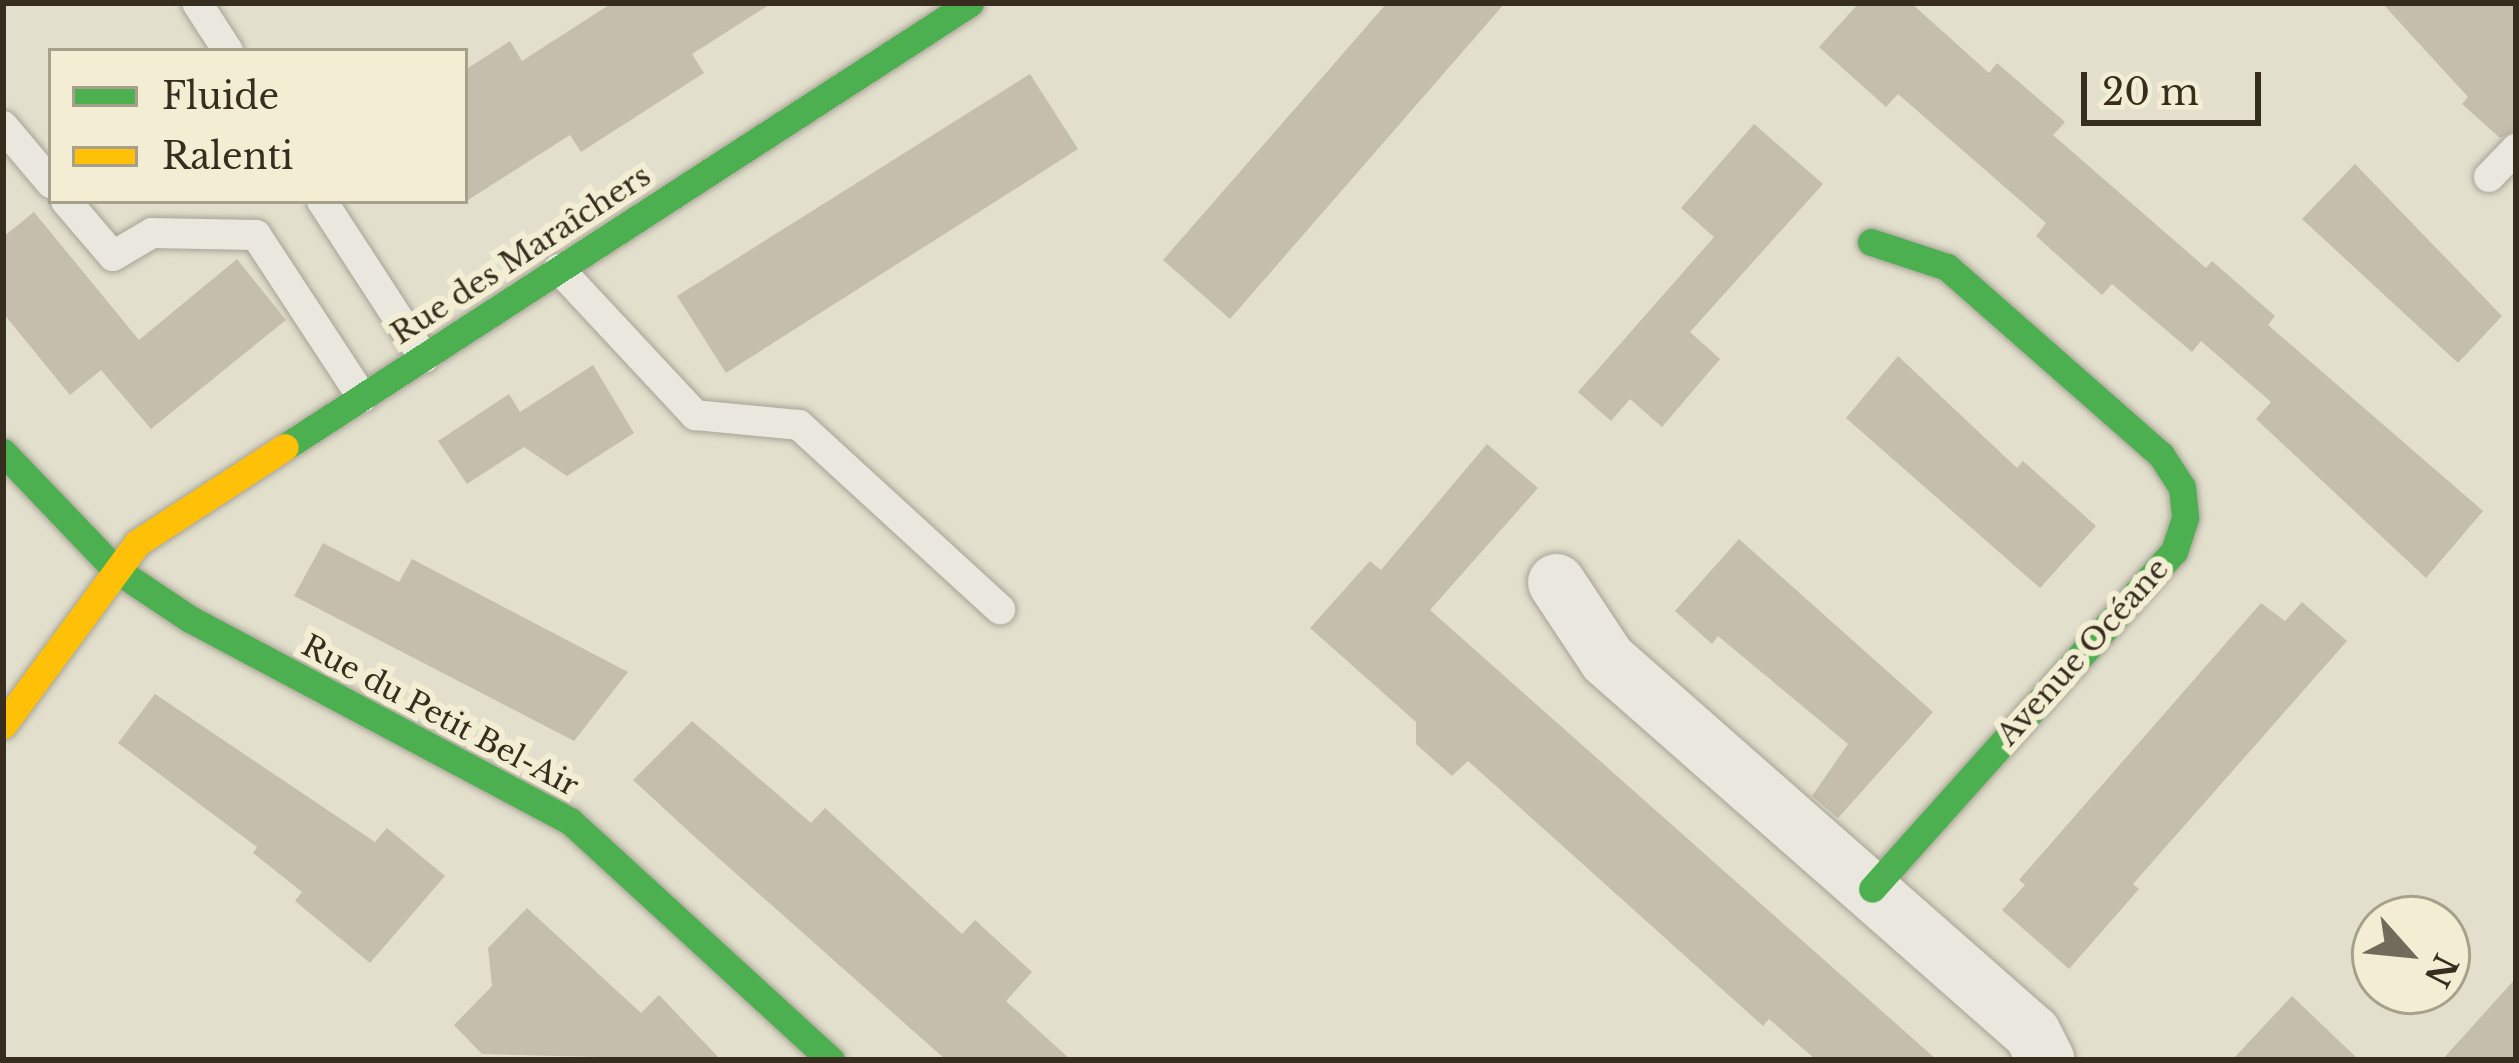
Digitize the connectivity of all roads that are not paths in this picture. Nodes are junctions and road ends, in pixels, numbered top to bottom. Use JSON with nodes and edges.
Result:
{"nodes":[{"id":1,"x":197,"y":3,"type":"edge"},
{"id":2,"x":970,"y":3,"type":"edge"},
{"id":3,"x":226,"y":48,"type":"edge"},
{"id":4,"x":3,"y":126,"type":"edge"},
{"id":5,"x":2516,"y":149,"type":"edge"},
{"id":6,"x":2489,"y":177,"type":"dead end"},
{"id":7,"x":48,"y":179,"type":"edge"},
{"id":8,"x":69,"y":204,"type":"edge"},
{"id":9,"x":324,"y":204,"type":"edge"},
{"id":10,"x":1871,"y":242,"type":"dead end"},
{"id":11,"x":559,"y":269,"type":"junction"},
{"id":12,"x":424,"y":358,"type":"junction"},
{"id":13,"x":362,"y":397,"type":"junction"},
{"id":14,"x":3,"y":452,"type":"edge"},
{"id":15,"x":115,"y":569,"type":"junction"},
{"id":16,"x":1556,"y":582,"type":"dead end"},
{"id":17,"x":1000,"y":609,"type":"dead end"},
{"id":18,"x":3,"y":725,"type":"edge"},
{"id":19,"x":1872,"y":890,"type":"junction"},
{"id":20,"x":832,"y":1060,"type":"edge"},
{"id":21,"x":2046,"y":1060,"type":"edge"}],
"edges":[{"from":1,"to":3,"type":"lane"},
{"from":2,"to":11,"type":"street","name":"Rue des Maraîchers"},
{"from":4,"to":7,"type":"lane"},
{"from":5,"to":6,"type":"lane"},
{"from":8,"to":13,"type":"lane"},
{"from":9,"to":12,"type":"lane"},
{"from":10,"to":19,"type":"street","name":"Avenue Océane"},
{"from":11,"to":12,"type":"street","name":"Rue des Maraîchers"},
{"from":11,"to":17,"type":"lane"},
{"from":12,"to":13,"type":"street","name":"Rue des Maraîchers"},
{"from":13,"to":15,"type":"street","name":"Rue des Maraîchers"},
{"from":14,"to":15,"type":"street","name":"Rue du Petit Bel-Air"},
{"from":15,"to":18,"type":"street","name":"Rue des Maraîchers"},
{"from":15,"to":20,"type":"street","name":"Rue du Petit Bel-Air"},
{"from":16,"to":19,"type":"street"},
{"from":19,"to":21,"type":"street"}]}
